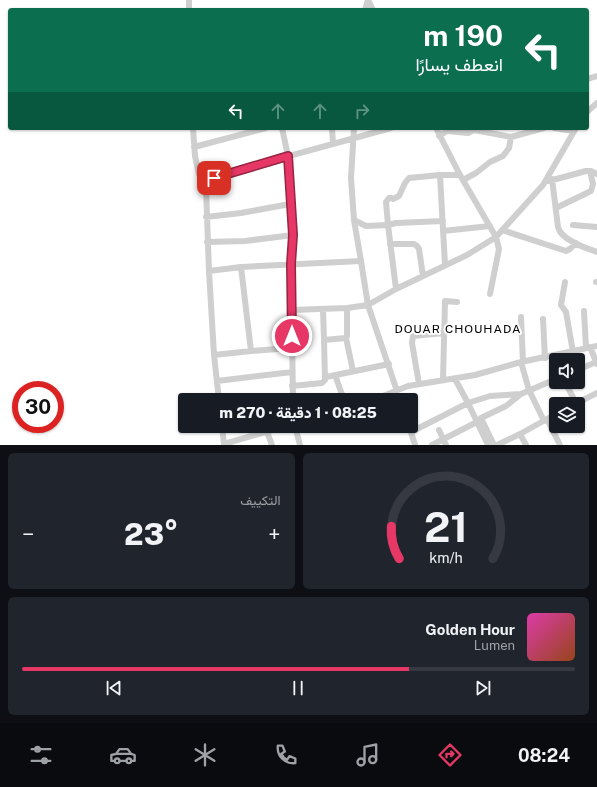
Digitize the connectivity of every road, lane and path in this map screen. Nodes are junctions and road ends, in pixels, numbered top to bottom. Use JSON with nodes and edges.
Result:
{"nodes":[{"id":1,"x":597,"y":103,"type":"edge"},
{"id":2,"x":589,"y":110,"type":"edge"},
{"id":3,"x":193,"y":130,"type":"edge"},
{"id":4,"x":258,"y":130,"type":"edge"},
{"id":5,"x":282,"y":130,"type":"edge"},
{"id":6,"x":332,"y":130,"type":"edge"},
{"id":7,"x":354,"y":130,"type":"edge"},
{"id":8,"x":383,"y":130,"type":"edge"},
{"id":9,"x":437,"y":130,"type":"edge"},
{"id":10,"x":472,"y":130,"type":"edge"},
{"id":11,"x":479,"y":130,"type":"edge"},
{"id":12,"x":537,"y":130,"type":"edge"},
{"id":13,"x":575,"y":130,"type":"edge"},
{"id":14,"x":439,"y":136,"type":"junction"},
{"id":15,"x":511,"y":137,"type":"junction"},
{"id":16,"x":353,"y":138,"type":"junction"},
{"id":17,"x":333,"y":144,"type":"junction"},
{"id":18,"x":194,"y":147,"type":"junction"},
{"id":19,"x":288,"y":156,"type":"junction"},
{"id":20,"x":590,"y":171,"type":"junction"},
{"id":21,"x":597,"y":174,"type":"edge"},
{"id":22,"x":440,"y":175,"type":"junction"},
{"id":23,"x":462,"y":178,"type":"junction"},
{"id":24,"x":552,"y":179,"type":"junction"},
{"id":25,"x":202,"y":181,"type":"junction"},
{"id":26,"x":543,"y":184,"type":"junction"},
{"id":27,"x":290,"y":204,"type":"junction"},
{"id":28,"x":556,"y":208,"type":"junction"},
{"id":29,"x":206,"y":217,"type":"junction"},
{"id":30,"x":354,"y":220,"type":"junction"},
{"id":31,"x":443,"y":221,"type":"junction"},
{"id":32,"x":388,"y":225,"type":"junction"},
{"id":33,"x":573,"y":225,"type":"dead end"},
{"id":34,"x":490,"y":226,"type":"junction"},
{"id":35,"x":597,"y":227,"type":"edge"},
{"id":36,"x":502,"y":230,"type":"junction"},
{"id":37,"x":443,"y":231,"type":"junction"},
{"id":38,"x":293,"y":235,"type":"junction"},
{"id":39,"x":496,"y":237,"type":"junction"},
{"id":40,"x":207,"y":242,"type":"junction"},
{"id":41,"x":576,"y":243,"type":"junction"},
{"id":42,"x":390,"y":244,"type":"junction"},
{"id":43,"x":597,"y":252,"type":"edge"},
{"id":44,"x":361,"y":261,"type":"junction"},
{"id":45,"x":291,"y":264,"type":"junction"},
{"id":46,"x":445,"y":265,"type":"junction"},
{"id":47,"x":241,"y":267,"type":"junction"},
{"id":48,"x":209,"y":271,"type":"junction"},
{"id":49,"x":423,"y":276,"type":"junction"},
{"id":50,"x":565,"y":282,"type":"dead end"},
{"id":51,"x":396,"y":289,"type":"junction"},
{"id":52,"x":490,"y":294,"type":"dead end"},
{"id":53,"x":457,"y":302,"type":"dead end"},
{"id":54,"x":368,"y":305,"type":"junction"},
{"id":55,"x":347,"y":308,"type":"junction"},
{"id":56,"x":323,"y":309,"type":"junction"},
{"id":57,"x":291,"y":310,"type":"junction"},
{"id":58,"x":584,"y":311,"type":"dead end"},
{"id":59,"x":521,"y":316,"type":"dead end"},
{"id":60,"x":543,"y":319,"type":"dead end"},
{"id":61,"x":444,"y":333,"type":"junction"},
{"id":62,"x":346,"y":338,"type":"junction"},
{"id":63,"x":324,"y":340,"type":"junction"},
{"id":64,"x":597,"y":346,"type":"edge"},
{"id":65,"x":292,"y":348,"type":"junction"},
{"id":66,"x":588,"y":348,"type":"junction"},
{"id":67,"x":251,"y":351,"type":"junction"},
{"id":68,"x":573,"y":352,"type":"joint"},
{"id":69,"x":214,"y":355,"type":"junction"},
{"id":70,"x":545,"y":358,"type":"junction"},
{"id":71,"x":549,"y":358,"type":"edge"},
{"id":72,"x":522,"y":362,"type":"junction"},
{"id":73,"x":596,"y":363,"type":"edge"},
{"id":74,"x":389,"y":364,"type":"junction"},
{"id":75,"x":585,"y":367,"type":"edge"},
{"id":76,"x":352,"y":371,"type":"junction"},
{"id":77,"x":292,"y":372,"type":"junction"},
{"id":78,"x":335,"y":375,"type":"junction"},
{"id":79,"x":326,"y":377,"type":"junction"},
{"id":80,"x":455,"y":379,"type":"junction"},
{"id":81,"x":443,"y":380,"type":"junction"},
{"id":82,"x":217,"y":381,"type":"junction"},
{"id":83,"x":549,"y":382,"type":"edge"},
{"id":84,"x":419,"y":384,"type":"junction"},
{"id":85,"x":292,"y":386,"type":"junction"},
{"id":86,"x":529,"y":390,"type":"junction"},
{"id":87,"x":397,"y":392,"type":"junction"},
{"id":88,"x":218,"y":393,"type":"edge"},
{"id":89,"x":292,"y":393,"type":"edge"},
{"id":90,"x":341,"y":393,"type":"edge"},
{"id":91,"x":394,"y":393,"type":"edge"},
{"id":92,"x":597,"y":393,"type":"edge"},
{"id":93,"x":521,"y":394,"type":"junction"},
{"id":94,"x":585,"y":399,"type":"edge"},
{"id":95,"x":468,"y":403,"type":"junction"},
{"id":96,"x":549,"y":418,"type":"edge"},
{"id":97,"x":479,"y":420,"type":"junction"},
{"id":98,"x":545,"y":420,"type":"junction"},
{"id":99,"x":418,"y":425,"type":"edge"},
{"id":100,"x":439,"y":430,"type":"dead end"},
{"id":101,"x":223,"y":433,"type":"edge"},
{"id":102,"x":264,"y":433,"type":"edge"},
{"id":103,"x":267,"y":433,"type":"edge"},
{"id":104,"x":297,"y":433,"type":"edge"},
{"id":105,"x":411,"y":433,"type":"edge"},
{"id":106,"x":520,"y":434,"type":"junction"},
{"id":107,"x":443,"y":439,"type":"junction"},
{"id":108,"x":558,"y":444,"type":"edge"},
{"id":109,"x":224,"y":445,"type":"edge"},
{"id":110,"x":272,"y":445,"type":"edge"},
{"id":111,"x":300,"y":445,"type":"edge"},
{"id":112,"x":415,"y":445,"type":"edge"},
{"id":113,"x":432,"y":445,"type":"edge"},
{"id":114,"x":446,"y":445,"type":"edge"},
{"id":115,"x":488,"y":445,"type":"edge"},
{"id":116,"x":494,"y":445,"type":"edge"},
{"id":117,"x":497,"y":445,"type":"edge"},
{"id":118,"x":526,"y":445,"type":"edge"}],
"edges":[{"from":1,"to":2,"type":"street"},
{"from":3,"to":18,"type":"street"},
{"from":4,"to":18,"type":"street"},
{"from":5,"to":19,"type":"street"},
{"from":6,"to":17,"type":"street"},
{"from":7,"to":16,"type":"street"},
{"from":8,"to":16,"type":"street"},
{"from":9,"to":14,"type":"street"},
{"from":10,"to":14,"type":"street"},
{"from":11,"to":15,"type":"street"},
{"from":12,"to":15,"type":"street"},
{"from":13,"to":26,"type":"street"},
{"from":14,"to":23,"type":"street"},
{"from":15,"to":23,"type":"street"},
{"from":16,"to":17,"type":"street"},
{"from":16,"to":30,"type":"street"},
{"from":17,"to":19,"type":"street"},
{"from":18,"to":25,"type":"street"},
{"from":19,"to":25,"type":"street"},
{"from":19,"to":27,"type":"street"},
{"from":20,"to":21,"type":"street"},
{"from":20,"to":24,"type":"street"},
{"from":20,"to":28,"type":"street"},
{"from":22,"to":23,"type":"street"},
{"from":22,"to":31,"type":"street"},
{"from":22,"to":32,"type":"street"},
{"from":23,"to":34,"type":"street"},
{"from":24,"to":26,"type":"street"},
{"from":24,"to":28,"type":"street"},
{"from":25,"to":29,"type":"street"},
{"from":26,"to":36,"type":"street"},
{"from":27,"to":29,"type":"street"},
{"from":27,"to":38,"type":"street"},
{"from":28,"to":41,"type":"street"},
{"from":29,"to":40,"type":"street"},
{"from":30,"to":32,"type":"street"},
{"from":30,"to":44,"type":"street"},
{"from":31,"to":32,"type":"street"},
{"from":31,"to":37,"type":"street"},
{"from":32,"to":42,"type":"street"},
{"from":33,"to":35,"type":"street"},
{"from":34,"to":37,"type":"street"},
{"from":34,"to":39,"type":"street"},
{"from":36,"to":39,"type":"street"},
{"from":36,"to":41,"type":"street"},
{"from":37,"to":46,"type":"street"},
{"from":38,"to":40,"type":"street"},
{"from":38,"to":45,"type":"street"},
{"from":39,"to":46,"type":"street"},
{"from":39,"to":52,"type":"street"},
{"from":40,"to":48,"type":"street"},
{"from":41,"to":43,"type":"street"},
{"from":42,"to":49,"type":"street"},
{"from":42,"to":51,"type":"street"},
{"from":44,"to":45,"type":"street"},
{"from":44,"to":54,"type":"street"},
{"from":45,"to":47,"type":"street"},
{"from":45,"to":57,"type":"street"},
{"from":46,"to":49,"type":"street"},
{"from":47,"to":48,"type":"street"},
{"from":47,"to":67,"type":"street"},
{"from":48,"to":69,"type":"street"},
{"from":49,"to":51,"type":"street"},
{"from":50,"to":68,"type":"street"},
{"from":51,"to":54,"type":"street"},
{"from":53,"to":61,"type":"street"},
{"from":54,"to":55,"type":"street"},
{"from":54,"to":74,"type":"street"},
{"from":55,"to":56,"type":"street"},
{"from":55,"to":62,"type":"street"},
{"from":56,"to":57,"type":"street"},
{"from":56,"to":63,"type":"street"},
{"from":57,"to":65,"type":"street"},
{"from":58,"to":66,"type":"street"},
{"from":59,"to":72,"type":"street"},
{"from":60,"to":70,"type":"street"},
{"from":61,"to":81,"type":"street"},
{"from":61,"to":84,"type":"street"},
{"from":62,"to":63,"type":"street"},
{"from":62,"to":76,"type":"street"},
{"from":63,"to":79,"type":"street"},
{"from":64,"to":66,"type":"street"},
{"from":65,"to":67,"type":"street"},
{"from":65,"to":77,"type":"street"},
{"from":66,"to":68,"type":"street"},
{"from":66,"to":73,"type":"street"},
{"from":67,"to":69,"type":"street"},
{"from":69,"to":82,"type":"street"},
{"from":70,"to":71,"type":"street"},
{"from":70,"to":72,"type":"street"},
{"from":72,"to":80,"type":"street"},
{"from":72,"to":86,"type":"street"},
{"from":73,"to":75,"type":"street"},
{"from":74,"to":76,"type":"street"},
{"from":74,"to":87,"type":"street"},
{"from":76,"to":78,"type":"street"},
{"from":77,"to":82,"type":"street"},
{"from":77,"to":85,"type":"street"},
{"from":78,"to":79,"type":"street"},
{"from":78,"to":90,"type":"street"},
{"from":79,"to":85,"type":"street"},
{"from":80,"to":81,"type":"street"},
{"from":80,"to":95,"type":"street"},
{"from":81,"to":84,"type":"street"},
{"from":82,"to":88,"type":"street"},
{"from":83,"to":86,"type":"street"},
{"from":84,"to":87,"type":"street"},
{"from":85,"to":89,"type":"street"},
{"from":86,"to":93,"type":"street"},
{"from":86,"to":98,"type":"street"},
{"from":87,"to":91,"type":"street"},
{"from":92,"to":94,"type":"street"},
{"from":93,"to":95,"type":"street"},
{"from":93,"to":97,"type":"street"},
{"from":95,"to":97,"type":"street"},
{"from":95,"to":99,"type":"street"},
{"from":96,"to":98,"type":"street"},
{"from":97,"to":107,"type":"street"},
{"from":97,"to":115,"type":"street"},
{"from":97,"to":116,"type":"street"},
{"from":98,"to":106,"type":"street"},
{"from":98,"to":108,"type":"street"},
{"from":100,"to":107,"type":"street"},
{"from":101,"to":109,"type":"street"},
{"from":102,"to":109,"type":"street"},
{"from":103,"to":110,"type":"street"},
{"from":104,"to":111,"type":"street"},
{"from":105,"to":112,"type":"street"},
{"from":106,"to":117,"type":"street"},
{"from":106,"to":118,"type":"street"},
{"from":107,"to":113,"type":"street"},
{"from":107,"to":114,"type":"street"}]}
